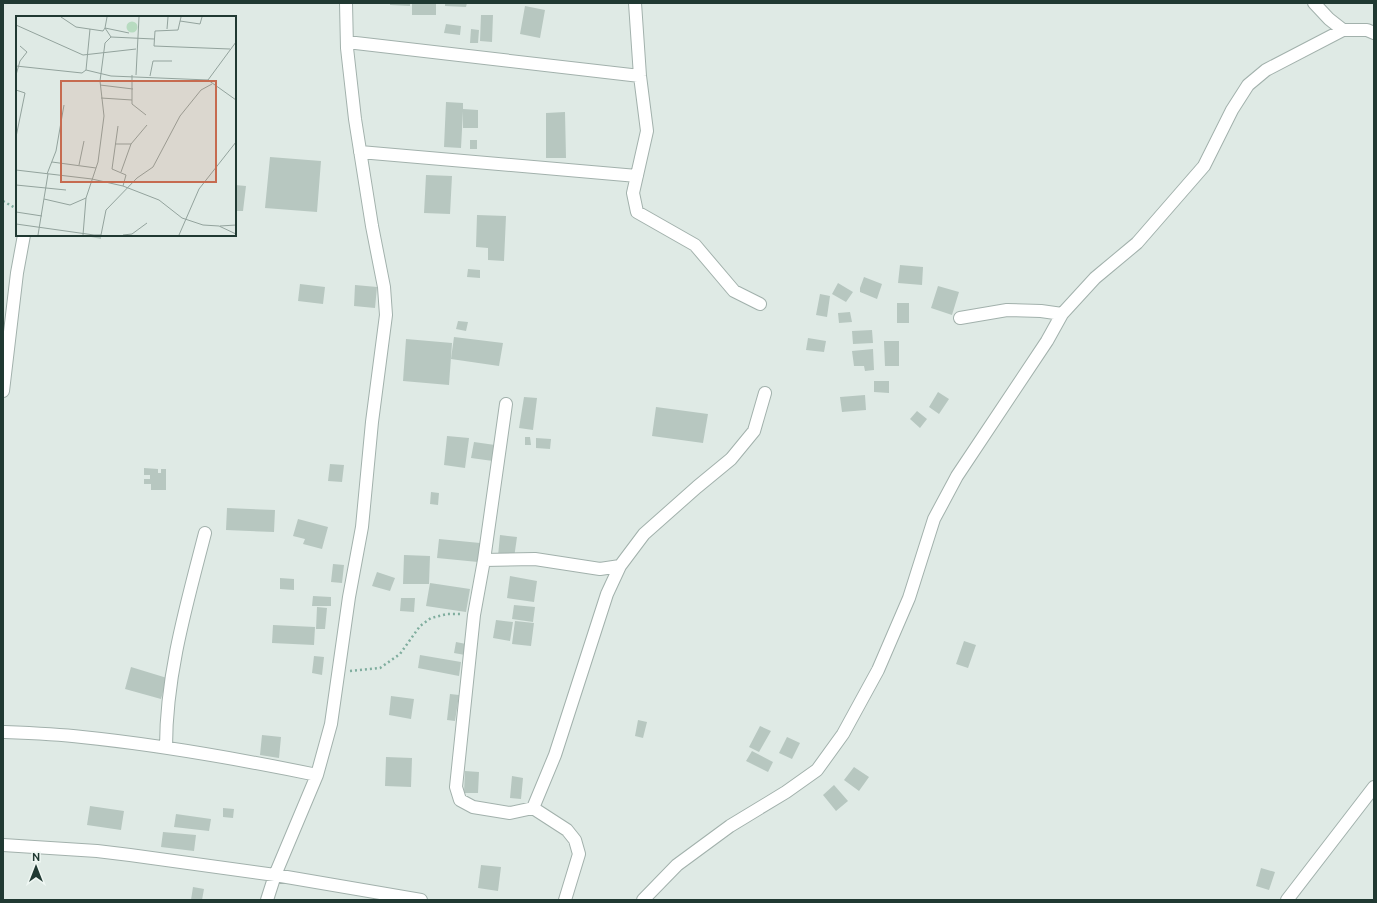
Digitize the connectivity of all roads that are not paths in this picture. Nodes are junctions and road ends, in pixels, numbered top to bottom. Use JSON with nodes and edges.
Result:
{"nodes":[{"id":1,"x":346,"y":3,"type":"edge"},
{"id":2,"x":635,"y":3,"type":"edge"},
{"id":3,"x":1314,"y":3,"type":"edge"},
{"id":4,"x":1343,"y":30,"type":"junction"},
{"id":5,"x":1374,"y":33,"type":"edge"},
{"id":6,"x":347,"y":42,"type":"junction"},
{"id":7,"x":640,"y":76,"type":"junction"},
{"id":8,"x":360,"y":152,"type":"junction"},
{"id":9,"x":637,"y":176,"type":"junction"},
{"id":10,"x":24,"y":236,"type":"edge"},
{"id":11,"x":760,"y":304,"type":"dead end"},
{"id":12,"x":1062,"y":314,"type":"junction"},
{"id":13,"x":960,"y":318,"type":"dead end"},
{"id":14,"x":3,"y":391,"type":"edge"},
{"id":15,"x":765,"y":393,"type":"dead end"},
{"id":16,"x":506,"y":404,"type":"dead end"},
{"id":17,"x":205,"y":533,"type":"dead end"},
{"id":18,"x":484,"y":560,"type":"junction"},
{"id":19,"x":620,"y":566,"type":"junction"},
{"id":20,"x":3,"y":732,"type":"edge"},
{"id":21,"x":166,"y":747,"type":"junction"},
{"id":22,"x":317,"y":774,"type":"junction"},
{"id":23,"x":1374,"y":786,"type":"edge"},
{"id":24,"x":533,"y":808,"type":"junction"},
{"id":25,"x":3,"y":845,"type":"edge"},
{"id":26,"x":275,"y":875,"type":"junction"},
{"id":27,"x":266,"y":900,"type":"edge"},
{"id":28,"x":421,"y":900,"type":"edge"},
{"id":29,"x":565,"y":900,"type":"edge"},
{"id":30,"x":643,"y":900,"type":"edge"},
{"id":31,"x":1287,"y":900,"type":"edge"}],
"edges":[{"from":1,"to":6,"type":"street"},
{"from":2,"to":7,"type":"street"},
{"from":3,"to":4,"type":"street"},
{"from":4,"to":5,"type":"street"},
{"from":4,"to":12,"type":"street"},
{"from":6,"to":7,"type":"street"},
{"from":6,"to":8,"type":"street"},
{"from":7,"to":9,"type":"street"},
{"from":8,"to":9,"type":"street"},
{"from":8,"to":22,"type":"street"},
{"from":9,"to":11,"type":"street"},
{"from":10,"to":14,"type":"street"},
{"from":12,"to":13,"type":"street"},
{"from":12,"to":30,"type":"street"},
{"from":15,"to":19,"type":"street"},
{"from":16,"to":18,"type":"street"},
{"from":17,"to":21,"type":"street"},
{"from":18,"to":19,"type":"street"},
{"from":18,"to":24,"type":"street"},
{"from":19,"to":24,"type":"street"},
{"from":20,"to":21,"type":"street"},
{"from":21,"to":22,"type":"street"},
{"from":22,"to":26,"type":"street"},
{"from":23,"to":31,"type":"street"},
{"from":24,"to":29,"type":"street"},
{"from":25,"to":26,"type":"street"},
{"from":26,"to":27,"type":"street"},
{"from":26,"to":28,"type":"street"}]}
